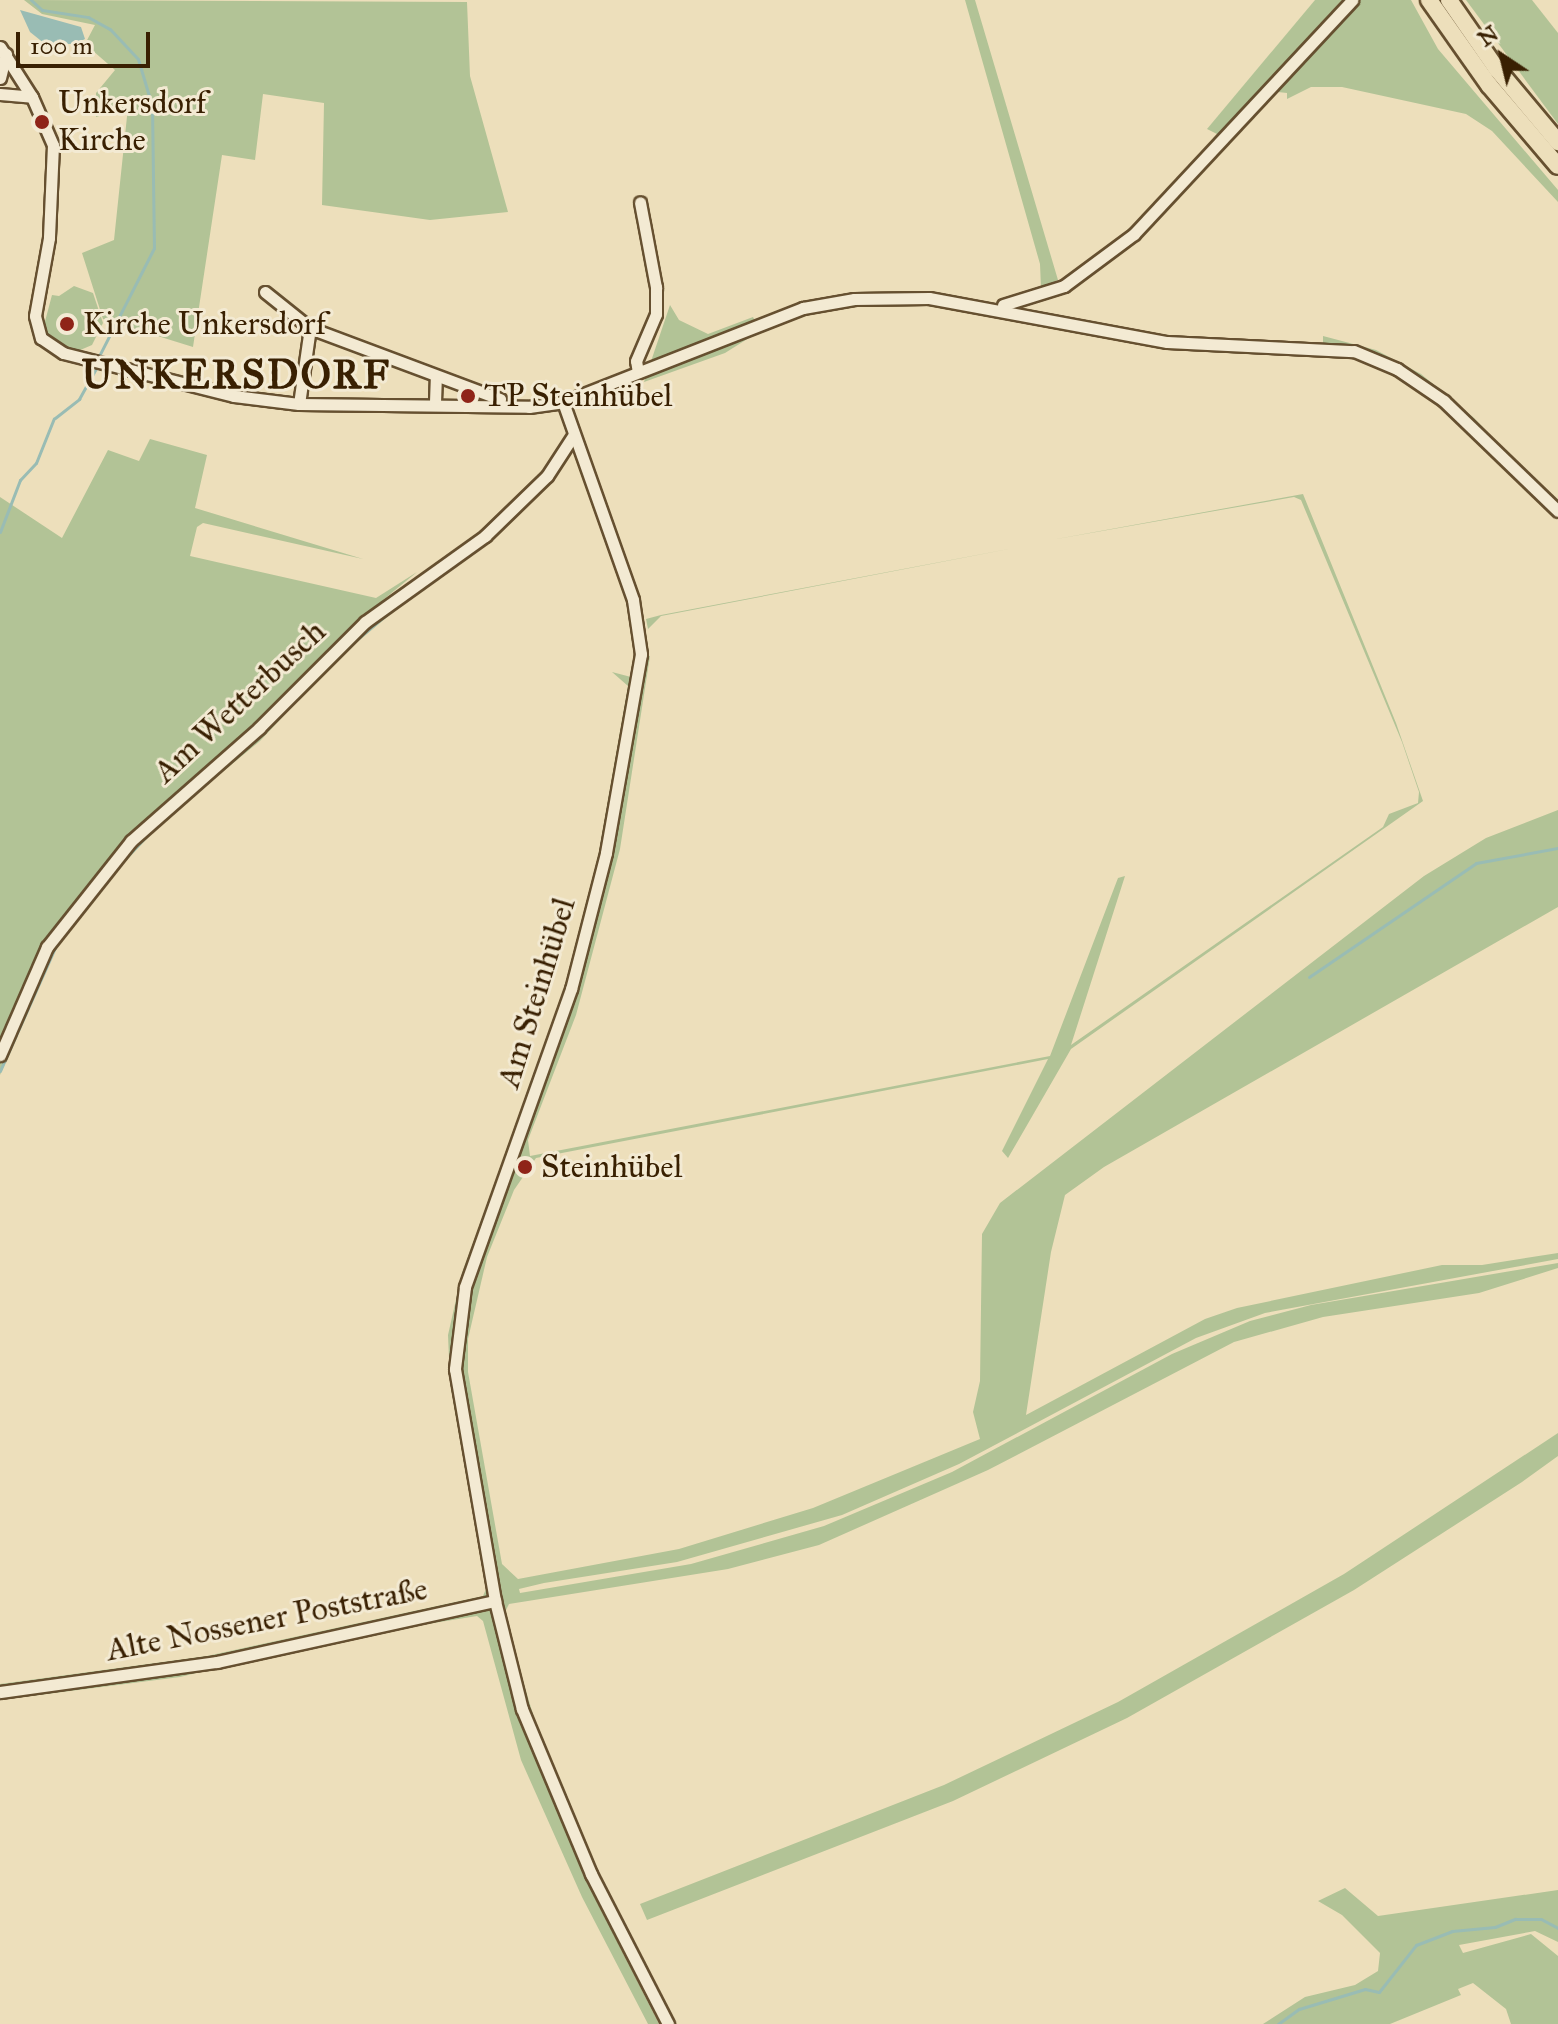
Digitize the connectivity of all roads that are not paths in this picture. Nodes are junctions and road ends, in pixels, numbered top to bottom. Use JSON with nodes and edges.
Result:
{"nodes":[{"id":1,"x":1352,"y":0,"type":"edge"},
{"id":2,"x":1429,"y":0,"type":"edge"},
{"id":3,"x":1449,"y":0,"type":"edge"},
{"id":4,"x":3,"y":51,"type":"edge"},
{"id":5,"x":0,"y":78,"type":"edge"},
{"id":6,"x":0,"y":94,"type":"edge"},
{"id":7,"x":32,"y":97,"type":"junction"},
{"id":8,"x":1558,"y":142,"type":"edge"},
{"id":9,"x":1558,"y":166,"type":"edge"},
{"id":10,"x":640,"y":202,"type":"dead end"},
{"id":11,"x":265,"y":292,"type":"dead end"},
{"id":12,"x":1036,"y":299,"type":"junction"},
{"id":13,"x":994,"y":307,"type":"junction"},
{"id":14,"x":1038,"y":316,"type":"junction"},
{"id":15,"x":310,"y":328,"type":"junction"},
{"id":16,"x":644,"y":370,"type":"junction"},
{"id":17,"x":436,"y":376,"type":"junction"},
{"id":18,"x":435,"y":402,"type":"junction"},
{"id":19,"x":563,"y":402,"type":"junction"},
{"id":20,"x":501,"y":403,"type":"junction"},
{"id":21,"x":299,"y":404,"type":"junction"},
{"id":22,"x":573,"y":436,"type":"junction"},
{"id":23,"x":1558,"y":511,"type":"edge"},
{"id":24,"x":0,"y":1055,"type":"edge"},
{"id":25,"x":495,"y":1601,"type":"junction"},
{"id":26,"x":0,"y":1692,"type":"edge"},
{"id":27,"x":668,"y":2024,"type":"edge"}],
"edges":[{"from":1,"to":12,"type":"street"},
{"from":2,"to":9,"type":"highway"},
{"from":3,"to":8,"type":"highway"},
{"from":4,"to":5,"type":"street"},
{"from":4,"to":7,"type":"street"},
{"from":6,"to":7,"type":"street"},
{"from":7,"to":21,"type":"street"},
{"from":10,"to":16,"type":"street"},
{"from":11,"to":15,"type":"street"},
{"from":12,"to":13,"type":"street"},
{"from":12,"to":14,"type":"street"},
{"from":13,"to":14,"type":"street"},
{"from":13,"to":16,"type":"street"},
{"from":14,"to":23,"type":"street"},
{"from":15,"to":17,"type":"street"},
{"from":15,"to":21,"type":"street"},
{"from":16,"to":19,"type":"street"},
{"from":17,"to":18,"type":"street"},
{"from":17,"to":20,"type":"street"},
{"from":18,"to":20,"type":"street"},
{"from":18,"to":21,"type":"street"},
{"from":19,"to":20,"type":"street"},
{"from":19,"to":22,"type":"street","name":"Am Steinhübel"},
{"from":22,"to":24,"type":"street","name":"Am Wetterbusch"},
{"from":22,"to":25,"type":"street","name":"Am Steinhübel"},
{"from":25,"to":26,"type":"street","name":"Alte Nossener Poststraße"},
{"from":25,"to":27,"type":"street","name":"Am Steinhübel"}]}
